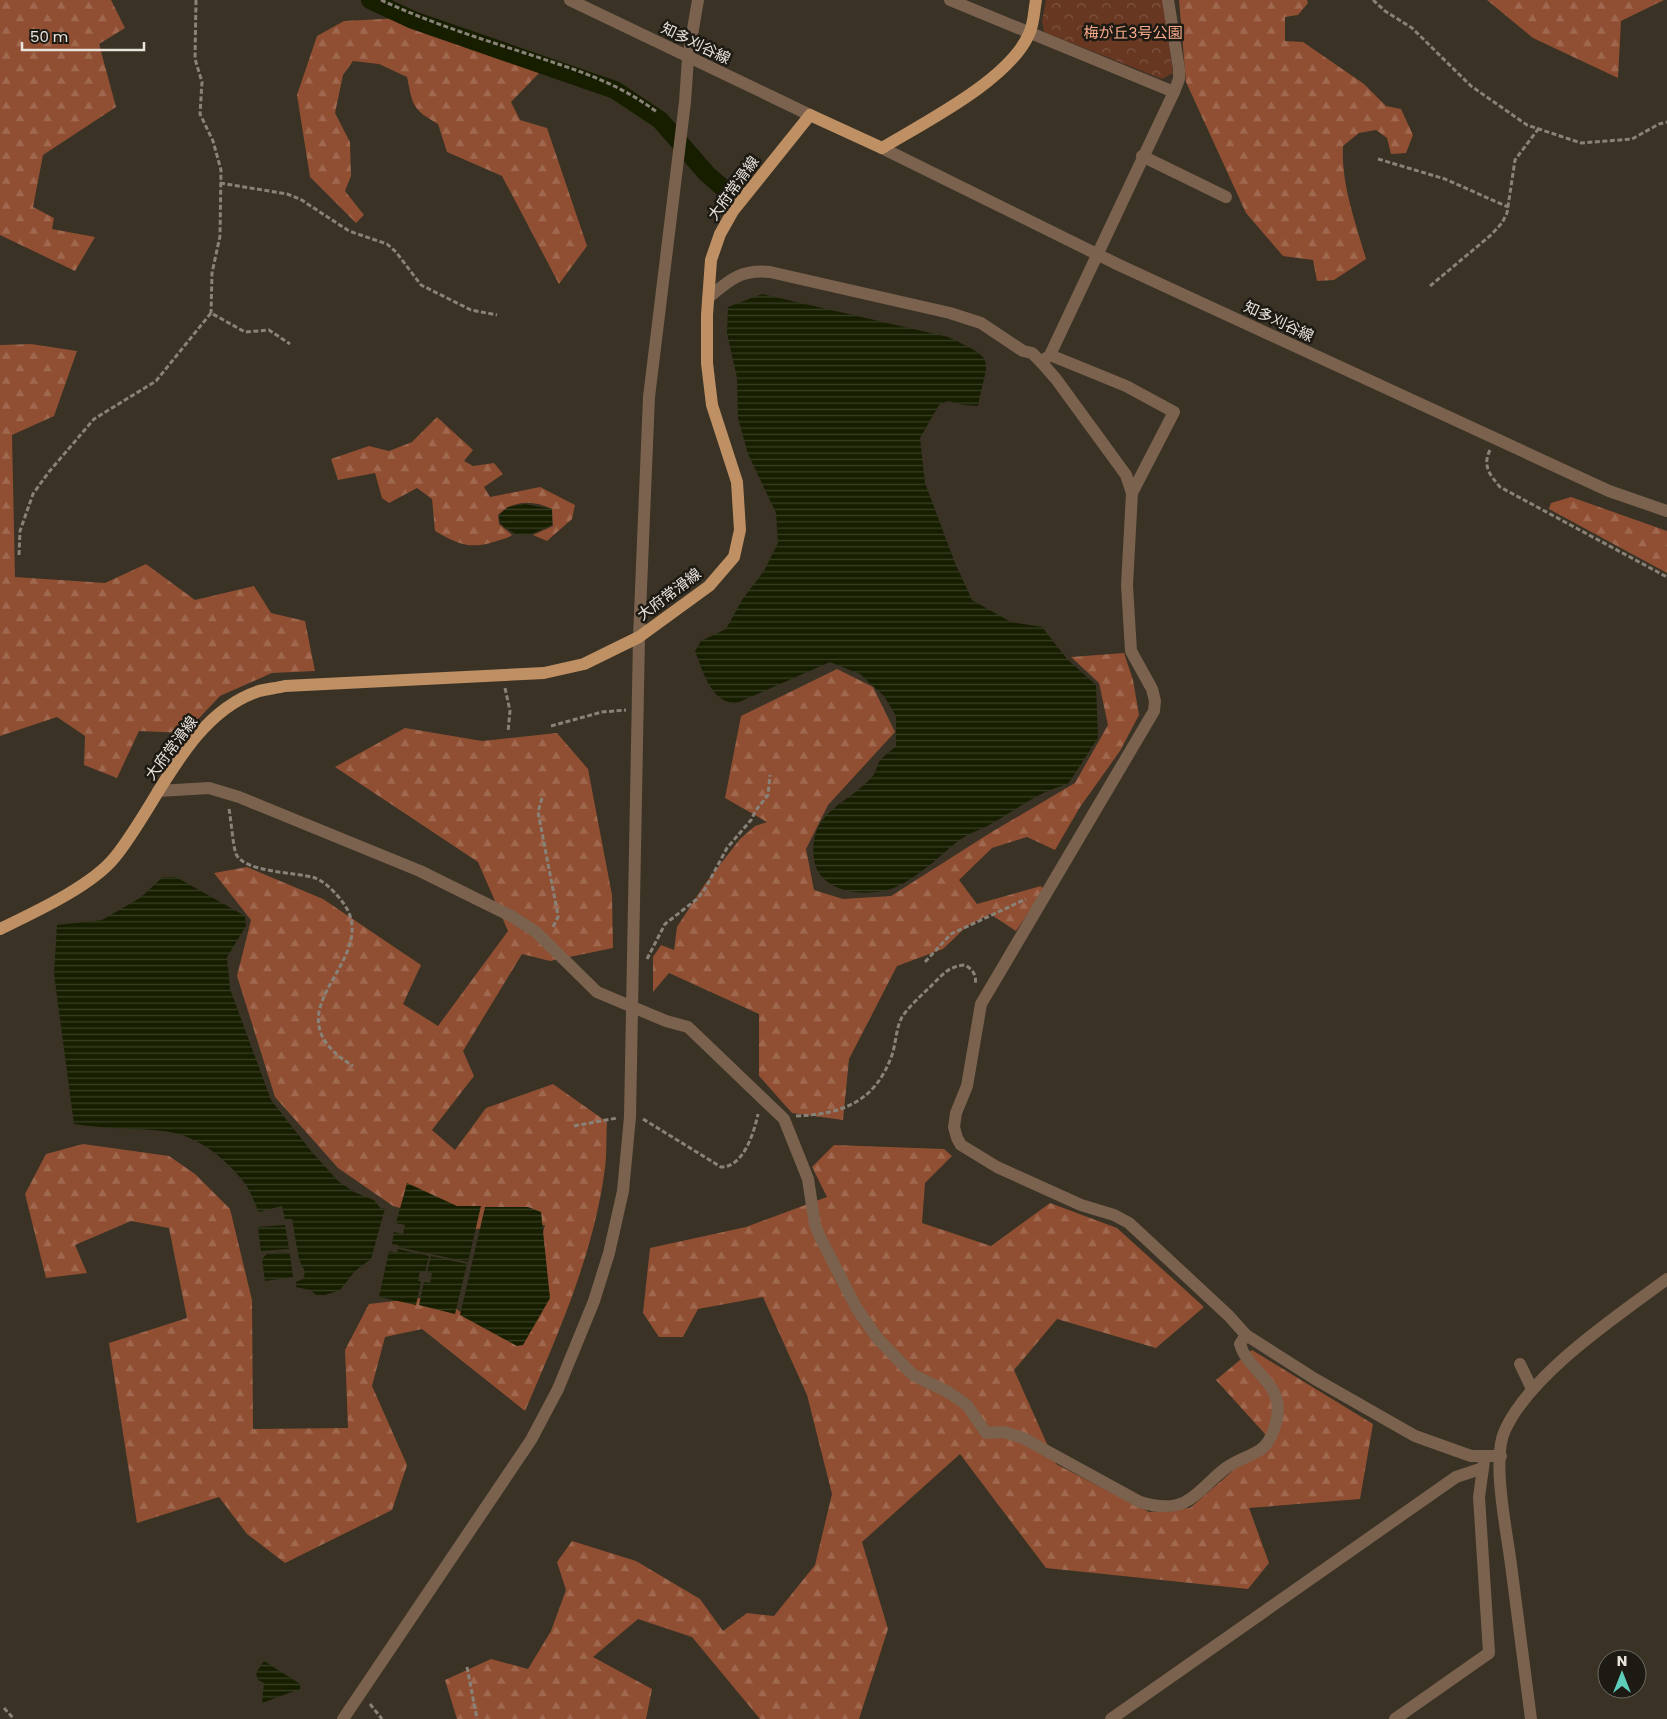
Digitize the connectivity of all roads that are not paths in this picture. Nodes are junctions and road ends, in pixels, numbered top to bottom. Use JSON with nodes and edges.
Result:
{"nodes":[{"id":1,"x":570,"y":0,"type":"edge"},
{"id":2,"x":698,"y":0,"type":"edge"},
{"id":3,"x":950,"y":0,"type":"edge"},
{"id":4,"x":1036,"y":0,"type":"edge"},
{"id":5,"x":1168,"y":0,"type":"edge"},
{"id":6,"x":1030,"y":34,"type":"junction"},
{"id":7,"x":688,"y":58,"type":"junction"},
{"id":8,"x":1174,"y":92,"type":"junction"},
{"id":9,"x":810,"y":115,"type":"junction"},
{"id":10,"x":882,"y":148,"type":"junction"},
{"id":11,"x":1142,"y":156,"type":"junction"},
{"id":12,"x":1226,"y":197,"type":"dead end"},
{"id":13,"x":1097,"y":254,"type":"junction"},
{"id":14,"x":708,"y":298,"type":"junction"},
{"id":15,"x":1046,"y":359,"type":"junction"},
{"id":16,"x":1132,"y":493,"type":"junction"},
{"id":17,"x":1667,"y":512,"type":"edge"},
{"id":18,"x":639,"y":637,"type":"junction"},
{"id":19,"x":158,"y":791,"type":"junction"},
{"id":20,"x":0,"y":929,"type":"edge"},
{"id":21,"x":1667,"y":1279,"type":"edge"},
{"id":22,"x":1246,"y":1335,"type":"junction"},
{"id":23,"x":1520,"y":1364,"type":"dead end"},
{"id":24,"x":1532,"y":1389,"type":"junction"},
{"id":25,"x":1500,"y":1456,"type":"junction"},
{"id":26,"x":1484,"y":1462,"type":"junction"},
{"id":27,"x":343,"y":1719,"type":"edge"},
{"id":28,"x":1111,"y":1719,"type":"edge"},
{"id":29,"x":1395,"y":1719,"type":"edge"},
{"id":30,"x":1531,"y":1719,"type":"edge"}],
"edges":[{"from":1,"to":7,"type":"street","name":"知多刈谷線"},
{"from":2,"to":7,"type":"street"},
{"from":3,"to":6,"type":"street"},
{"from":4,"to":6,"type":"main road"},
{"from":5,"to":8,"type":"street"},
{"from":6,"to":8,"type":"street"},
{"from":6,"to":10,"type":"main road"},
{"from":7,"to":9,"type":"street","name":"知多刈谷線"},
{"from":7,"to":18,"type":"street"},
{"from":8,"to":11,"type":"street"},
{"from":9,"to":10,"type":"main road"},
{"from":9,"to":14,"type":"main road","name":"大府常滑線"},
{"from":10,"to":13,"type":"street","name":"知多刈谷線"},
{"from":11,"to":12,"type":"street"},
{"from":11,"to":13,"type":"street"},
{"from":13,"to":15,"type":"street"},
{"from":13,"to":17,"type":"street","name":"知多刈谷線"},
{"from":14,"to":15,"type":"street"},
{"from":14,"to":18,"type":"main road","name":"大府常滑線"},
{"from":15,"to":16,"type":"street"},
{"from":15,"to":16,"type":"street"},
{"from":16,"to":22,"type":"street"},
{"from":18,"to":19,"type":"main road","name":"大府常滑線"},
{"from":18,"to":27,"type":"street"},
{"from":19,"to":20,"type":"main road","name":"大府常滑線"},
{"from":19,"to":22,"type":"street"},
{"from":21,"to":24,"type":"street"},
{"from":22,"to":26,"type":"street"},
{"from":23,"to":24,"type":"street"},
{"from":24,"to":25,"type":"street"},
{"from":25,"to":26,"type":"street"},
{"from":25,"to":30,"type":"street"},
{"from":26,"to":28,"type":"street"},
{"from":26,"to":29,"type":"street"}]}
